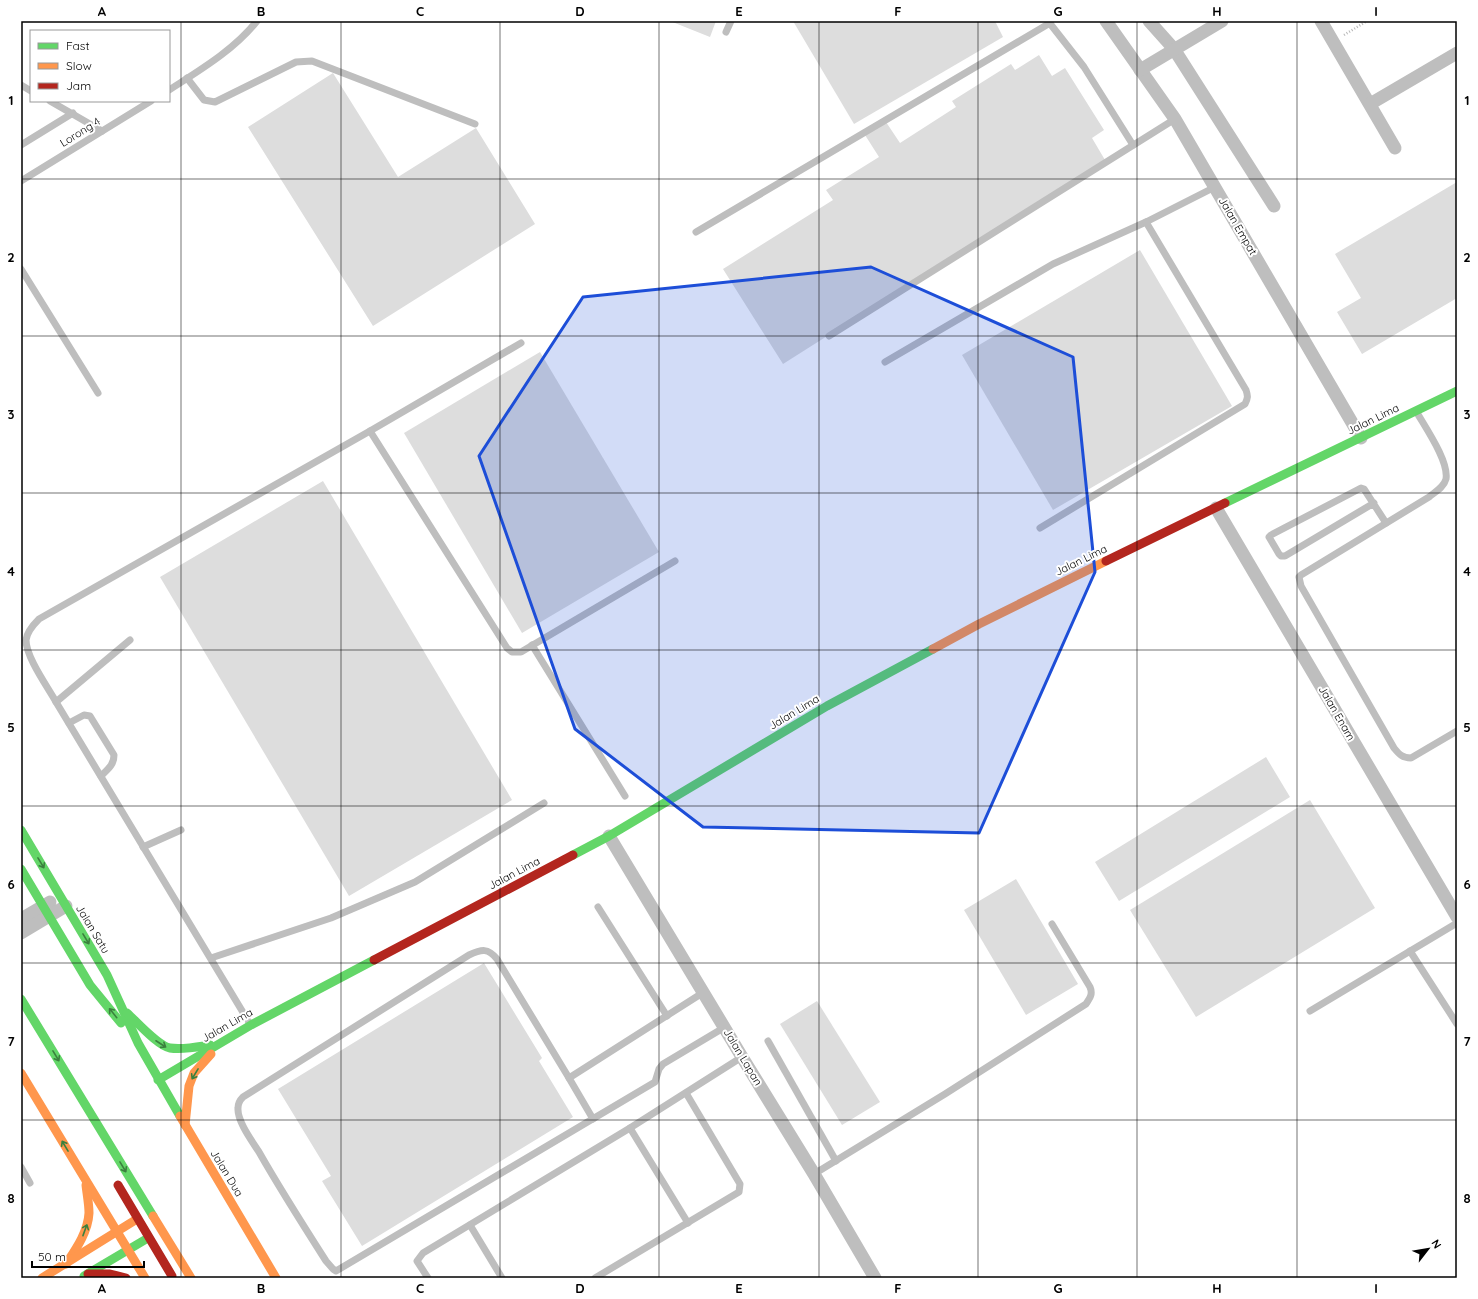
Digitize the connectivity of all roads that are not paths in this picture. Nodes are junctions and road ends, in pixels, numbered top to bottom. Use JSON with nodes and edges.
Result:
{"nodes":[{"id":1,"x":257,"y":21,"type":"edge"},
{"id":2,"x":731,"y":21,"type":"edge"},
{"id":3,"x":1106,"y":21,"type":"edge"},
{"id":4,"x":1149,"y":21,"type":"edge"},
{"id":5,"x":1222,"y":21,"type":"edge"},
{"id":6,"x":1321,"y":21,"type":"edge"},
{"id":7,"x":1049,"y":22,"type":"edge"},
{"id":8,"x":726,"y":32,"type":"dead end"},
{"id":9,"x":1174,"y":49,"type":"junction"},
{"id":10,"x":1457,"y":53,"type":"edge"},
{"id":11,"x":1140,"y":70,"type":"junction"},
{"id":12,"x":187,"y":78,"type":"junction"},
{"id":13,"x":21,"y":85,"type":"edge"},
{"id":14,"x":170,"y":89,"type":"edge"},
{"id":15,"x":30,"y":90,"type":"edge"},
{"id":16,"x":52,"y":102,"type":"edge"},
{"id":17,"x":149,"y":102,"type":"edge"},
{"id":18,"x":1370,"y":104,"type":"junction"},
{"id":19,"x":73,"y":113,"type":"junction"},
{"id":20,"x":1175,"y":119,"type":"junction"},
{"id":21,"x":475,"y":124,"type":"dead end"},
{"id":22,"x":102,"y":131,"type":"junction"},
{"id":23,"x":21,"y":145,"type":"edge"},
{"id":24,"x":1133,"y":145,"type":"junction"},
{"id":25,"x":1395,"y":148,"type":"dead end"},
{"id":26,"x":21,"y":181,"type":"edge"},
{"id":27,"x":1215,"y":187,"type":"junction"},
{"id":28,"x":1274,"y":206,"type":"dead end"},
{"id":29,"x":1146,"y":222,"type":"junction"},
{"id":30,"x":696,"y":232,"type":"dead end"},
{"id":31,"x":21,"y":269,"type":"edge"},
{"id":32,"x":829,"y":336,"type":"dead end"},
{"id":33,"x":520,"y":343,"type":"dead end"},
{"id":34,"x":885,"y":362,"type":"dead end"},
{"id":35,"x":1457,"y":391,"type":"edge"},
{"id":36,"x":98,"y":393,"type":"dead end"},
{"id":37,"x":1416,"y":411,"type":"junction"},
{"id":38,"x":370,"y":431,"type":"junction"},
{"id":39,"x":1361,"y":438,"type":"junction"},
{"id":40,"x":1374,"y":504,"type":"junction"},
{"id":41,"x":1216,"y":508,"type":"junction"},
{"id":42,"x":1386,"y":523,"type":"junction"},
{"id":43,"x":1040,"y":528,"type":"dead end"},
{"id":44,"x":675,"y":561,"type":"dead end"},
{"id":45,"x":130,"y":640,"type":"dead end"},
{"id":46,"x":532,"y":645,"type":"junction"},
{"id":47,"x":56,"y":702,"type":"junction"},
{"id":48,"x":69,"y":723,"type":"junction"},
{"id":49,"x":1457,"y":731,"type":"edge"},
{"id":50,"x":101,"y":776,"type":"junction"},
{"id":51,"x":625,"y":796,"type":"dead end"},
{"id":52,"x":544,"y":803,"type":"dead end"},
{"id":53,"x":21,"y":830,"type":"edge"},
{"id":54,"x":181,"y":830,"type":"dead end"},
{"id":55,"x":609,"y":836,"type":"junction"},
{"id":56,"x":143,"y":847,"type":"junction"},
{"id":57,"x":21,"y":870,"type":"edge"},
{"id":58,"x":63,"y":901,"type":"junction"},
{"id":59,"x":598,"y":907,"type":"dead end"},
{"id":60,"x":46,"y":911,"type":"junction"},
{"id":61,"x":1457,"y":918,"type":"edge"},
{"id":62,"x":21,"y":919,"type":"edge"},
{"id":63,"x":1457,"y":923,"type":"edge"},
{"id":64,"x":1052,"y":924,"type":"dead end"},
{"id":65,"x":21,"y":933,"type":"edge"},
{"id":66,"x":1410,"y":950,"type":"junction"},
{"id":67,"x":211,"y":958,"type":"junction"},
{"id":68,"x":704,"y":992,"type":"junction"},
{"id":69,"x":21,"y":999,"type":"edge"},
{"id":70,"x":122,"y":1009,"type":"junction"},
{"id":71,"x":28,"y":1010,"type":"junction"},
{"id":72,"x":1310,"y":1011,"type":"dead end"},
{"id":73,"x":667,"y":1016,"type":"junction"},
{"id":74,"x":1457,"y":1024,"type":"edge"},
{"id":75,"x":251,"y":1025,"type":"junction"},
{"id":76,"x":724,"y":1027,"type":"junction"},
{"id":77,"x":768,"y":1041,"type":"dead end"},
{"id":78,"x":138,"y":1043,"type":"junction"},
{"id":79,"x":220,"y":1043,"type":"junction"},
{"id":80,"x":40,"y":1048,"type":"dead end"},
{"id":81,"x":742,"y":1057,"type":"junction"},
{"id":82,"x":21,"y":1072,"type":"edge"},
{"id":83,"x":569,"y":1078,"type":"junction"},
{"id":84,"x":158,"y":1080,"type":"junction"},
{"id":85,"x":686,"y":1093,"type":"junction"},
{"id":86,"x":593,"y":1119,"type":"junction"},
{"id":87,"x":185,"y":1125,"type":"junction"},
{"id":88,"x":630,"y":1128,"type":"junction"},
{"id":89,"x":836,"y":1161,"type":"junction"},
{"id":90,"x":21,"y":1167,"type":"edge"},
{"id":91,"x":814,"y":1174,"type":"junction"},
{"id":92,"x":113,"y":1176,"type":"dead end"},
{"id":93,"x":85,"y":1180,"type":"junction"},
{"id":94,"x":30,"y":1183,"type":"dead end"},
{"id":95,"x":137,"y":1220,"type":"junction"},
{"id":96,"x":688,"y":1223,"type":"junction"},
{"id":97,"x":470,"y":1224,"type":"junction"},
{"id":98,"x":116,"y":1232,"type":"junction"},
{"id":99,"x":148,"y":1238,"type":"junction"},
{"id":100,"x":127,"y":1250,"type":"junction"},
{"id":101,"x":66,"y":1264,"type":"junction"},
{"id":102,"x":85,"y":1276,"type":"edge"},
{"id":103,"x":42,"y":1278,"type":"edge"},
{"id":104,"x":126,"y":1278,"type":"edge"},
{"id":105,"x":145,"y":1278,"type":"edge"},
{"id":106,"x":174,"y":1278,"type":"edge"},
{"id":107,"x":191,"y":1278,"type":"edge"},
{"id":108,"x":276,"y":1278,"type":"edge"},
{"id":109,"x":428,"y":1278,"type":"edge"},
{"id":110,"x":502,"y":1278,"type":"edge"},
{"id":111,"x":594,"y":1278,"type":"edge"},
{"id":112,"x":876,"y":1278,"type":"edge"}],
"edges":[{"from":1,"to":12,"type":"lane"},
{"from":2,"to":8,"type":"lane"},
{"from":3,"to":11,"type":"street","name":"Jalan Empat"},
{"from":4,"to":9,"type":"street"},
{"from":5,"to":9,"type":"street"},
{"from":6,"to":18,"type":"street"},
{"from":7,"to":24,"type":"lane"},
{"from":7,"to":30,"type":"lane"},
{"from":9,"to":11,"type":"street"},
{"from":9,"to":28,"type":"street"},
{"from":10,"to":18,"type":"street"},
{"from":11,"to":20,"type":"street","name":"Jalan Empat"},
{"from":12,"to":14,"type":"lane"},
{"from":12,"to":21,"type":"lane"},
{"from":13,"to":15,"type":"lane"},
{"from":16,"to":19,"type":"lane"},
{"from":17,"to":22,"type":"lane","name":"Lorong 4"},
{"from":18,"to":25,"type":"street"},
{"from":19,"to":22,"type":"lane"},
{"from":19,"to":23,"type":"lane"},
{"from":20,"to":24,"type":"lane"},
{"from":20,"to":27,"type":"street","name":"Jalan Empat"},
{"from":22,"to":26,"type":"lane","name":"Lorong 4"},
{"from":24,"to":32,"type":"lane"},
{"from":27,"to":29,"type":"lane"},
{"from":27,"to":39,"type":"street","name":"Jalan Empat"},
{"from":29,"to":34,"type":"lane"},
{"from":29,"to":43,"type":"lane"},
{"from":31,"to":36,"type":"lane"},
{"from":33,"to":38,"type":"lane"},
{"from":35,"to":37,"type":"main road","name":"Jalan Lima"},
{"from":37,"to":39,"type":"main road","name":"Jalan Lima"},
{"from":37,"to":42,"type":"lane"},
{"from":38,"to":46,"type":"lane"},
{"from":38,"to":47,"type":"lane"},
{"from":39,"to":41,"type":"main road","name":"Jalan Lima"},
{"from":40,"to":40,"type":"lane"},
{"from":40,"to":42,"type":"lane"},
{"from":41,"to":55,"type":"main road","name":"Jalan Lima"},
{"from":41,"to":61,"type":"street","name":"Jalan Enam"},
{"from":42,"to":49,"type":"lane"},
{"from":44,"to":46,"type":"lane"},
{"from":45,"to":47,"type":"lane"},
{"from":46,"to":51,"type":"lane"},
{"from":47,"to":48,"type":"lane"},
{"from":48,"to":50,"type":"lane"},
{"from":48,"to":50,"type":"lane"},
{"from":50,"to":56,"type":"lane"},
{"from":52,"to":67,"type":"lane"},
{"from":53,"to":58,"type":"main road","name":"Jalan Satu","one_way":true},
{"from":54,"to":56,"type":"lane"},
{"from":55,"to":68,"type":"street","name":"Jalan Lapan"},
{"from":55,"to":75,"type":"main road","name":"Jalan Lima"},
{"from":56,"to":67,"type":"lane"},
{"from":57,"to":60,"type":"main road","name":"Jalan Satu"},
{"from":58,"to":60,"type":"street"},
{"from":58,"to":70,"type":"main road","name":"Jalan Satu","one_way":true},
{"from":59,"to":73,"type":"lane"},
{"from":60,"to":62,"type":"street"},
{"from":60,"to":65,"type":"street"},
{"from":78,"to":60,"type":"main road","name":"Jalan Satu","one_way":true},
{"from":63,"to":66,"type":"lane"},
{"from":64,"to":89,"type":"lane"},
{"from":66,"to":72,"type":"lane"},
{"from":66,"to":74,"type":"lane"},
{"from":67,"to":75,"type":"lane"},
{"from":68,"to":73,"type":"lane"},
{"from":68,"to":76,"type":"street","name":"Jalan Lapan"},
{"from":69,"to":71,"type":"main road"},
{"from":70,"to":78,"type":"main road","name":"Jalan Satu"},
{"from":70,"to":79,"type":"main road","one_way":true},
{"from":71,"to":80,"type":"main road"},
{"from":71,"to":107,"type":"main road","one_way":true},
{"from":73,"to":83,"type":"lane"},
{"from":75,"to":79,"type":"main road","name":"Jalan Lima"},
{"from":76,"to":81,"type":"street","name":"Jalan Lapan"},
{"from":76,"to":86,"type":"lane"},
{"from":77,"to":89,"type":"lane"},
{"from":78,"to":84,"type":"main road","name":"Jalan Satu"},
{"from":79,"to":84,"type":"main road","name":"Jalan Lima"},
{"from":79,"to":87,"type":"main road","one_way":true},
{"from":81,"to":85,"type":"lane"},
{"from":81,"to":91,"type":"street","name":"Jalan Lapan"},
{"from":93,"to":82,"type":"main road","one_way":true},
{"from":83,"to":86,"type":"lane"},
{"from":83,"to":86,"type":"lane"},
{"from":84,"to":87,"type":"main road","name":"Jalan Dua"},
{"from":85,"to":88,"type":"lane"},
{"from":85,"to":96,"type":"lane"},
{"from":87,"to":108,"type":"main road","name":"Jalan Dua"},
{"from":88,"to":96,"type":"lane"},
{"from":88,"to":97,"type":"lane"},
{"from":89,"to":91,"type":"lane"},
{"from":90,"to":94,"type":"lane"},
{"from":91,"to":112,"type":"street","name":"Jalan Lapan"},
{"from":92,"to":95,"type":"main road"},
{"from":93,"to":98,"type":"main road"},
{"from":101,"to":93,"type":"main road","one_way":true},
{"from":95,"to":98,"type":"main road"},
{"from":95,"to":99,"type":"main road"},
{"from":96,"to":111,"type":"lane"},
{"from":97,"to":109,"type":"lane"},
{"from":97,"to":110,"type":"lane"},
{"from":98,"to":100,"type":"main road"},
{"from":98,"to":101,"type":"main road"},
{"from":99,"to":100,"type":"main road"},
{"from":99,"to":106,"type":"main road"},
{"from":100,"to":102,"type":"main road"},
{"from":100,"to":105,"type":"main road"},
{"from":101,"to":103,"type":"main road"},
{"from":102,"to":104,"type":"main road"}]}
